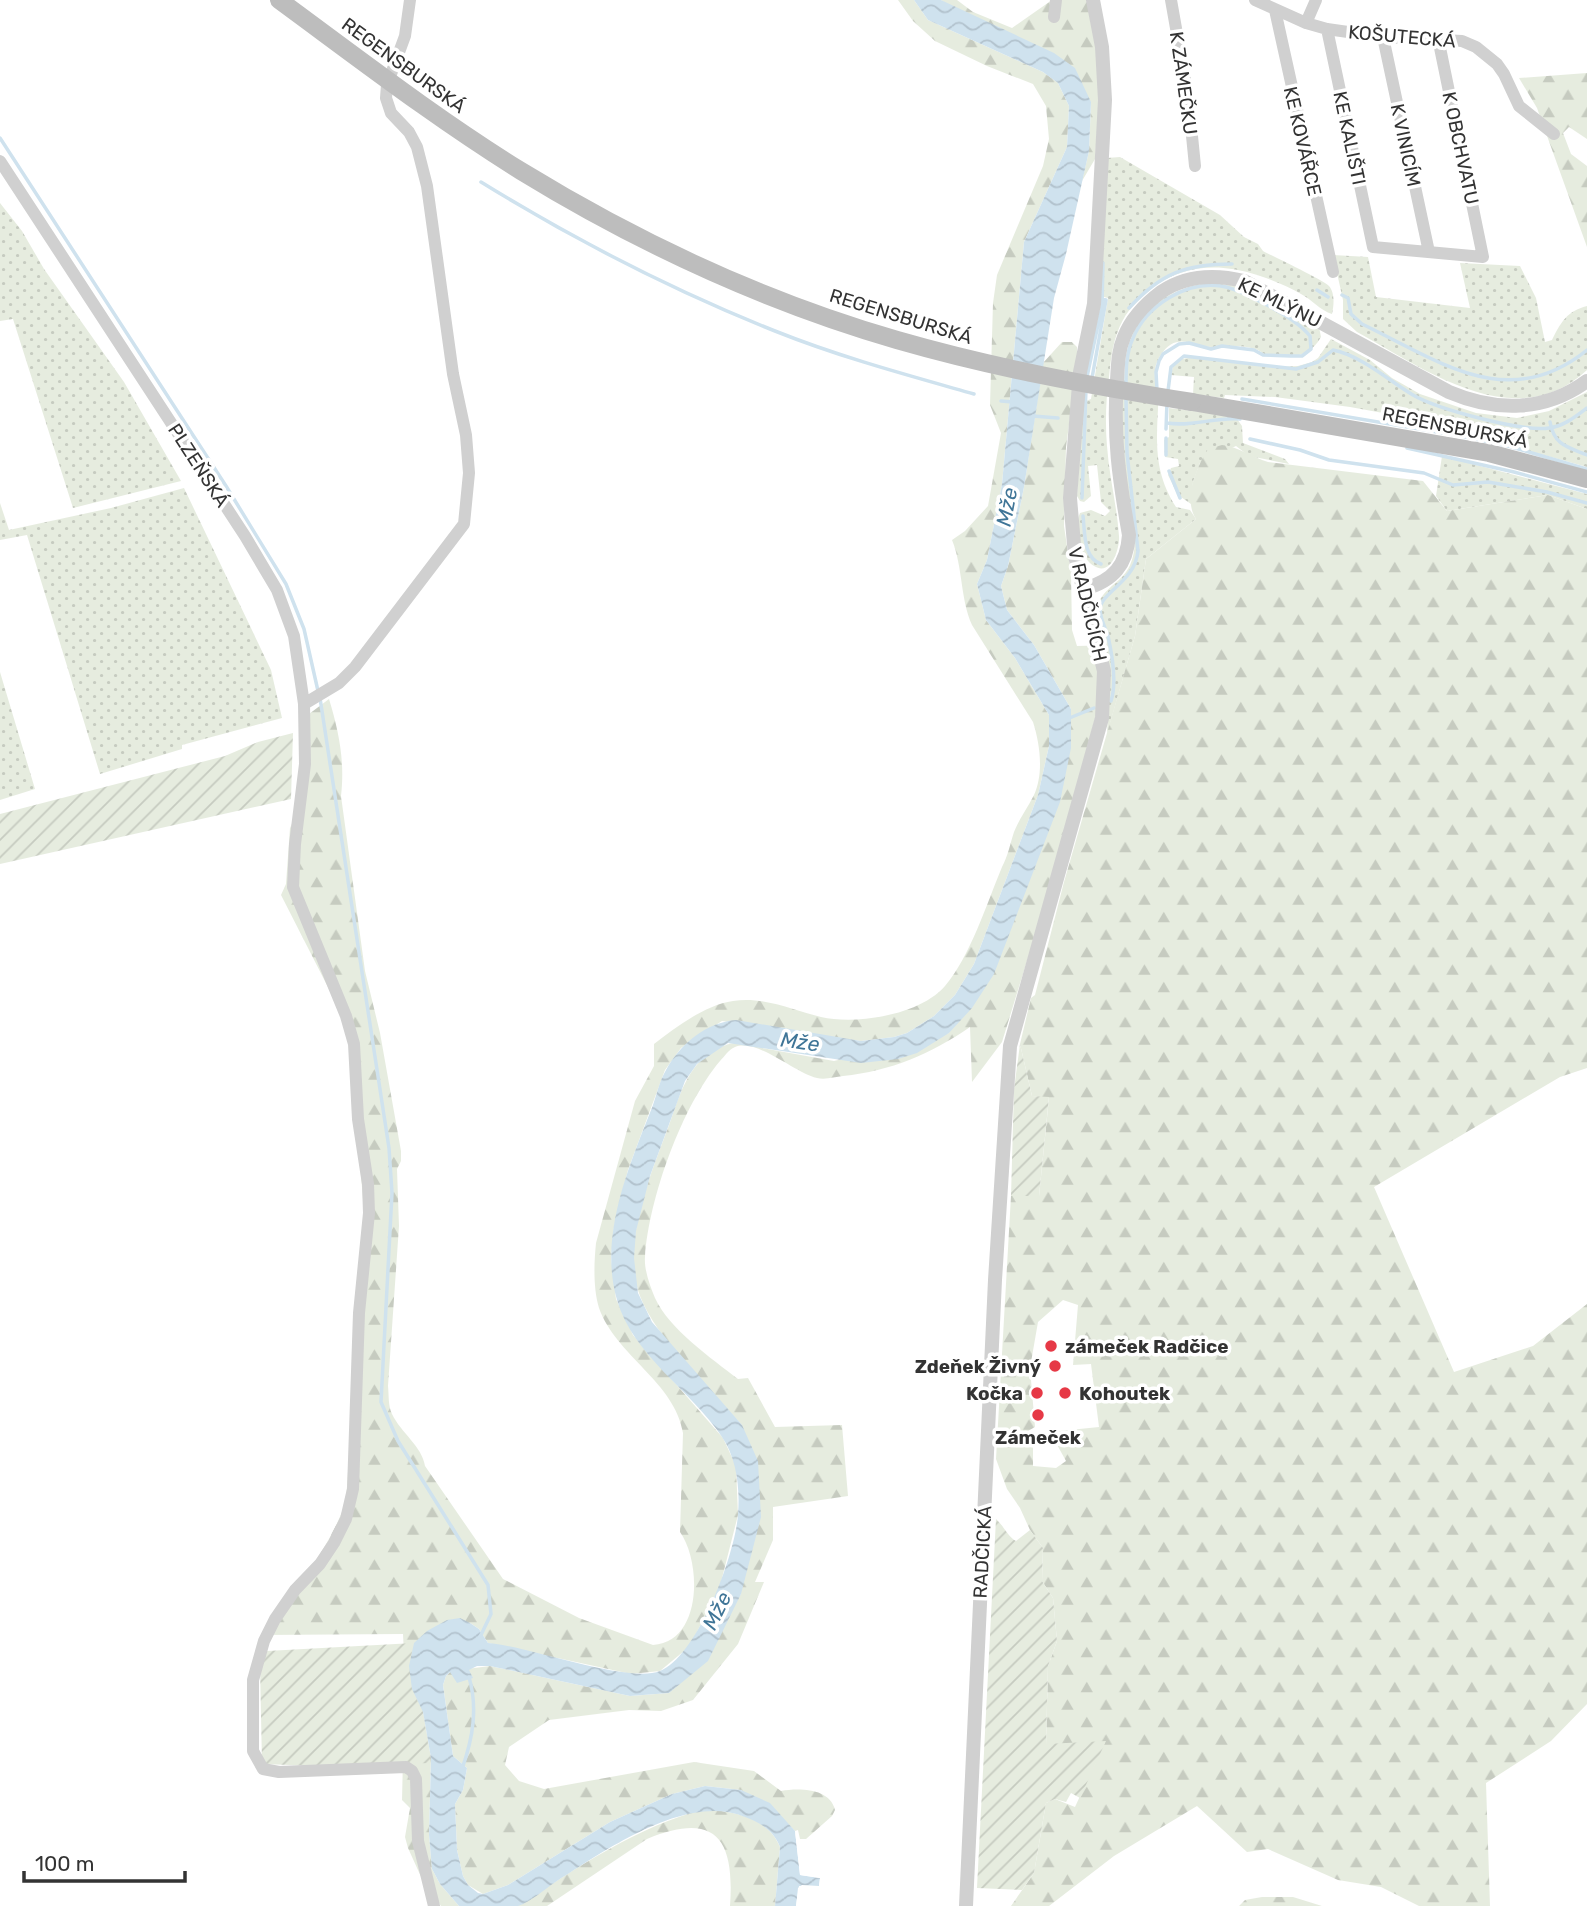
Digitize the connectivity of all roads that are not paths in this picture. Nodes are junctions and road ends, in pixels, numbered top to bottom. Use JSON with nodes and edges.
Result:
{"nodes":[{"id":1,"x":279,"y":0,"type":"edge"},
{"id":2,"x":410,"y":0,"type":"edge"},
{"id":3,"x":1056,"y":0,"type":"edge"},
{"id":4,"x":1093,"y":0,"type":"edge"},
{"id":5,"x":1171,"y":0,"type":"edge"},
{"id":6,"x":1255,"y":0,"type":"edge"},
{"id":7,"x":1316,"y":0,"type":"edge"},
{"id":8,"x":1275,"y":10,"type":"junction"},
{"id":9,"x":1054,"y":17,"type":"dead end"},
{"id":10,"x":1306,"y":23,"type":"junction"},
{"id":11,"x":1327,"y":29,"type":"junction"},
{"id":12,"x":1383,"y":37,"type":"junction"},
{"id":13,"x":1438,"y":38,"type":"junction"},
{"id":14,"x":1554,"y":134,"type":"dead end"},
{"id":15,"x":0,"y":161,"type":"edge"},
{"id":16,"x":1195,"y":166,"type":"dead end"},
{"id":17,"x":1429,"y":252,"type":"junction"},
{"id":18,"x":1333,"y":272,"type":"dead end"},
{"id":19,"x":1587,"y":381,"type":"edge"},
{"id":20,"x":1587,"y":478,"type":"edge"},
{"id":21,"x":1084,"y":589,"type":"junction"},
{"id":22,"x":308,"y":701,"type":"junction"},
{"id":23,"x":1000,"y":1198,"type":"joint"},
{"id":24,"x":434,"y":1906,"type":"edge"},
{"id":25,"x":965,"y":1906,"type":"edge"}],
"edges":[{"from":1,"to":20,"type":"main road","name":"REGENSBURSKÁ","bridge":true},
{"from":2,"to":22,"type":"street"},
{"from":3,"to":9,"type":"street"},
{"from":4,"to":21,"type":"street","name":"V RADČICÍCH"},
{"from":5,"to":16,"type":"street","name":"K ZÁMEČKU"},
{"from":6,"to":8,"type":"street","name":"KOŠUTECKÁ"},
{"from":7,"to":10,"type":"street"},
{"from":8,"to":10,"type":"street","name":"KOŠUTECKÁ"},
{"from":8,"to":18,"type":"street","name":"KE KOVÁŘCE"},
{"from":10,"to":11,"type":"street","name":"KOŠUTECKÁ"},
{"from":11,"to":12,"type":"street","name":"KOŠUTECKÁ"},
{"from":11,"to":17,"type":"street","name":"KE KALIŠTI"},
{"from":12,"to":13,"type":"street","name":"KOŠUTECKÁ"},
{"from":12,"to":17,"type":"street","name":"K VINICÍM"},
{"from":13,"to":14,"type":"street","name":"KOŠUTECKÁ"},
{"from":13,"to":17,"type":"street","name":"K OBCHVATU"},
{"from":15,"to":22,"type":"street","name":"PLZEŇSKÁ"},
{"from":19,"to":21,"type":"street","name":"KE MLÝNU"},
{"from":21,"to":23,"type":"street","name":"V RADČICÍCH"},
{"from":22,"to":24,"type":"street","name":"PLZEŇSKÁ"},
{"from":23,"to":25,"type":"street","name":"RADČICKÁ"}]}
